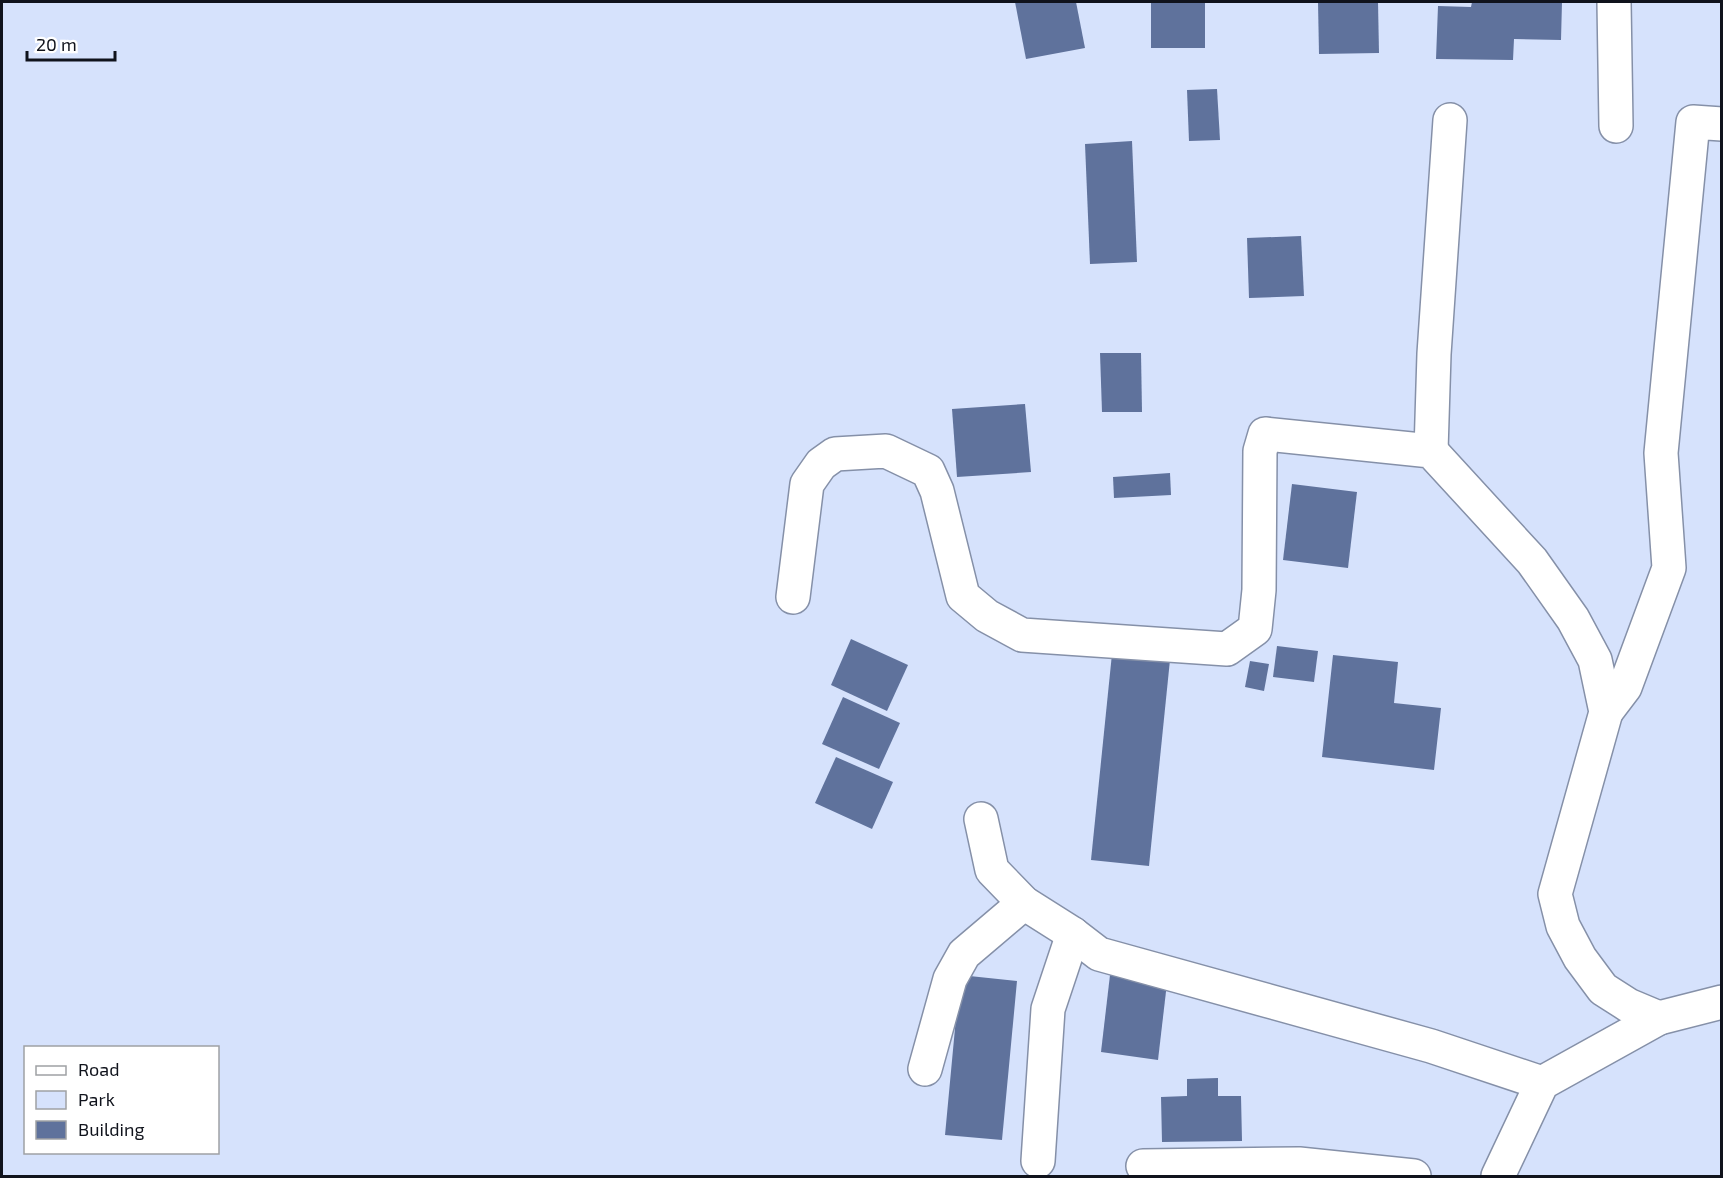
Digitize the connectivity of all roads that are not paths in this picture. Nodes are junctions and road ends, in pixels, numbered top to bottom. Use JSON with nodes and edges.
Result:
{"nodes":[{"id":1,"x":1614,"y":2,"type":"edge"},
{"id":2,"x":1450,"y":120,"type":"dead end"},
{"id":3,"x":1722,"y":124,"type":"edge"},
{"id":4,"x":1616,"y":126,"type":"dead end"},
{"id":5,"x":1431,"y":451,"type":"junction"},
{"id":6,"x":793,"y":597,"type":"dead end"},
{"id":7,"x":1606,"y":712,"type":"junction"},
{"id":8,"x":981,"y":819,"type":"dead end"},
{"id":9,"x":1024,"y":903,"type":"junction"},
{"id":10,"x":1073,"y":933,"type":"junction"},
{"id":11,"x":1722,"y":1002,"type":"edge"},
{"id":12,"x":1659,"y":1018,"type":"junction"},
{"id":13,"x":925,"y":1069,"type":"dead end"},
{"id":14,"x":1542,"y":1083,"type":"junction"},
{"id":15,"x":1038,"y":1161,"type":"dead end"},
{"id":16,"x":1143,"y":1166,"type":"dead end"},
{"id":17,"x":1299,"y":1170,"type":"edge"},
{"id":18,"x":1414,"y":1176,"type":"edge"},
{"id":19,"x":1498,"y":1176,"type":"edge"}],
"edges":[{"from":1,"to":4,"type":"street"},
{"from":2,"to":5,"type":"street"},
{"from":3,"to":7,"type":"street"},
{"from":5,"to":6,"type":"street"},
{"from":5,"to":7,"type":"street"},
{"from":7,"to":12,"type":"street"},
{"from":8,"to":9,"type":"street"},
{"from":9,"to":10,"type":"street"},
{"from":9,"to":13,"type":"street"},
{"from":10,"to":14,"type":"street"},
{"from":10,"to":15,"type":"street"},
{"from":11,"to":12,"type":"street"},
{"from":12,"to":14,"type":"street"},
{"from":14,"to":19,"type":"street"},
{"from":16,"to":17,"type":"street"},
{"from":17,"to":18,"type":"street"}]}
